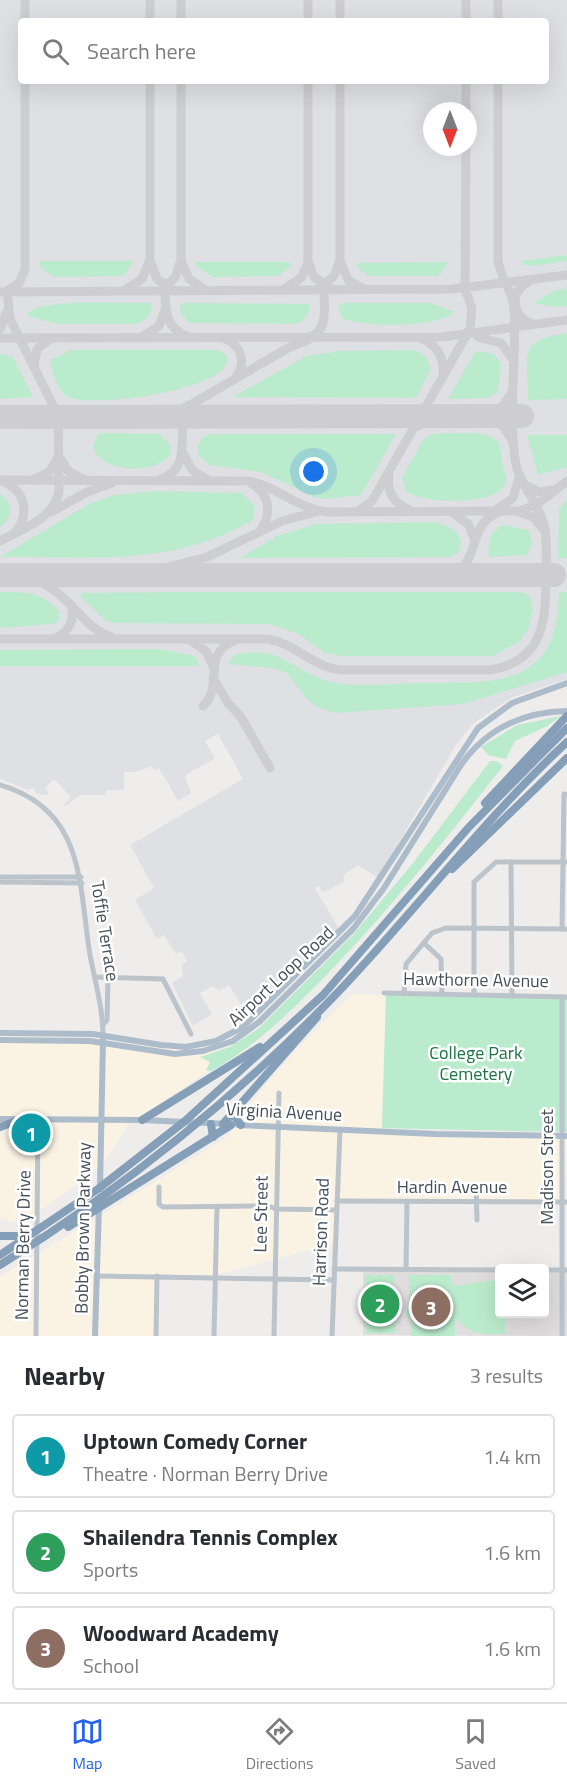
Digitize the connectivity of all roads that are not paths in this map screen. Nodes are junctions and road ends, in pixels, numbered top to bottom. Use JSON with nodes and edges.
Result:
{"nodes":[{"id":1,"x":567,"y":683,"type":"edge"},
{"id":2,"x":567,"y":711,"type":"edge"},
{"id":3,"x":567,"y":716,"type":"edge"},
{"id":4,"x":567,"y":728,"type":"edge"},
{"id":5,"x":567,"y":742,"type":"edge"},
{"id":6,"x":567,"y":758,"type":"edge"},
{"id":7,"x":0,"y":785,"type":"edge"},
{"id":8,"x":565,"y":795,"type":"edge"},
{"id":9,"x":469,"y":827,"type":"junction"},
{"id":10,"x":511,"y":862,"type":"junction"},
{"id":11,"x":565,"y":862,"type":"edge"},
{"id":12,"x":0,"y":877,"type":"edge"},
{"id":13,"x":441,"y":877,"type":"junction"},
{"id":14,"x":13,"y":880,"type":"junction"},
{"id":15,"x":82,"y":880,"type":"junction"},
{"id":16,"x":0,"y":882,"type":"edge"},
{"id":17,"x":381,"y":886,"type":"junction"},
{"id":18,"x":474,"y":928,"type":"junction"},
{"id":19,"x":511,"y":928,"type":"junction"},
{"id":20,"x":565,"y":929,"type":"edge"},
{"id":21,"x":424,"y":943,"type":"junction"},
{"id":22,"x":95,"y":977,"type":"junction"},
{"id":23,"x":108,"y":977,"type":"junction"},
{"id":24,"x":384,"y":993,"type":"dead end"},
{"id":25,"x":404,"y":994,"type":"junction"},
{"id":26,"x":442,"y":994,"type":"junction"},
{"id":27,"x":474,"y":994,"type":"junction"},
{"id":28,"x":512,"y":994,"type":"junction"},
{"id":29,"x":565,"y":997,"type":"edge"},
{"id":30,"x":325,"y":999,"type":"junction"},
{"id":31,"x":103,"y":1025,"type":"junction"},
{"id":32,"x":0,"y":1033,"type":"edge"},
{"id":33,"x":191,"y":1034,"type":"dead end"},
{"id":34,"x":103,"y":1039,"type":"junction"},
{"id":35,"x":0,"y":1040,"type":"edge"},
{"id":36,"x":279,"y":1093,"type":"dead end"},
{"id":37,"x":235,"y":1110,"type":"junction"},
{"id":38,"x":0,"y":1119,"type":"edge"},
{"id":39,"x":21,"y":1119,"type":"junction"},
{"id":40,"x":38,"y":1119,"type":"junction"},
{"id":41,"x":101,"y":1120,"type":"junction"},
{"id":42,"x":142,"y":1120,"type":"junction"},
{"id":43,"x":211,"y":1124,"type":"junction"},
{"id":44,"x":227,"y":1124,"type":"junction"},
{"id":45,"x":241,"y":1125,"type":"junction"},
{"id":46,"x":0,"y":1127,"type":"edge"},
{"id":47,"x":278,"y":1127,"type":"junction"},
{"id":48,"x":340,"y":1130,"type":"junction"},
{"id":49,"x":565,"y":1136,"type":"edge"},
{"id":50,"x":213,"y":1137,"type":"junction"},
{"id":51,"x":476,"y":1185,"type":"dead end"},
{"id":52,"x":159,"y":1187,"type":"dead end"},
{"id":53,"x":337,"y":1201,"type":"junction"},
{"id":54,"x":407,"y":1201,"type":"junction"},
{"id":55,"x":477,"y":1202,"type":"junction"},
{"id":56,"x":565,"y":1202,"type":"edge"},
{"id":57,"x":217,"y":1207,"type":"junction"},
{"id":58,"x":276,"y":1209,"type":"junction"},
{"id":59,"x":337,"y":1210,"type":"junction"},
{"id":60,"x":477,"y":1220,"type":"dead end"},
{"id":61,"x":31,"y":1235,"type":"junction"},
{"id":62,"x":0,"y":1236,"type":"edge"},
{"id":63,"x":42,"y":1240,"type":"junction"},
{"id":64,"x":0,"y":1255,"type":"edge"},
{"id":65,"x":0,"y":1265,"type":"edge"},
{"id":66,"x":334,"y":1269,"type":"junction"},
{"id":67,"x":406,"y":1269,"type":"junction"},
{"id":68,"x":495,"y":1270,"type":"edge"},
{"id":69,"x":549,"y":1270,"type":"edge"},
{"id":70,"x":565,"y":1270,"type":"edge"},
{"id":71,"x":97,"y":1276,"type":"junction"},
{"id":72,"x":157,"y":1276,"type":"junction"},
{"id":73,"x":215,"y":1277,"type":"junction"},
{"id":74,"x":275,"y":1278,"type":"junction"},
{"id":75,"x":334,"y":1280,"type":"junction"},
{"id":76,"x":36,"y":1336,"type":"edge"},
{"id":77,"x":95,"y":1336,"type":"edge"},
{"id":78,"x":156,"y":1336,"type":"edge"},
{"id":79,"x":214,"y":1336,"type":"edge"},
{"id":80,"x":274,"y":1336,"type":"edge"},
{"id":81,"x":332,"y":1336,"type":"edge"},
{"id":82,"x":562,"y":1336,"type":"edge"}],
"edges":[{"from":1,"to":17,"type":"main road"},
{"from":2,"to":17,"type":"main road"},
{"from":3,"to":9,"type":"highway"},
{"from":4,"to":9,"type":"highway"},
{"from":5,"to":13,"type":"highway"},
{"from":6,"to":13,"type":"highway"},
{"from":7,"to":15,"type":"street","name":"Toffie Terrace"},
{"from":8,"to":11,"type":"street"},
{"from":9,"to":30,"type":"highway"},
{"from":10,"to":11,"type":"street"},
{"from":10,"to":18,"type":"street"},
{"from":10,"to":19,"type":"street"},
{"from":11,"to":20,"type":"street"},
{"from":12,"to":14,"type":"street"},
{"from":13,"to":30,"type":"highway"},
{"from":14,"to":15,"type":"street"},
{"from":14,"to":16,"type":"street"},
{"from":15,"to":22,"type":"street","name":"Toffie Terrace"},
{"from":17,"to":34,"type":"main road","name":"Airport Loop Road"},
{"from":18,"to":19,"type":"street"},
{"from":18,"to":21,"type":"street"},
{"from":18,"to":27,"type":"street"},
{"from":19,"to":20,"type":"street"},
{"from":19,"to":28,"type":"street"},
{"from":21,"to":25,"type":"street"},
{"from":21,"to":26,"type":"street"},
{"from":22,"to":23,"type":"street"},
{"from":22,"to":31,"type":"street","name":"Toffie Terrace"},
{"from":23,"to":31,"type":"street"},
{"from":23,"to":33,"type":"street"},
{"from":24,"to":25,"type":"street","name":"Hawthorne Avenue"},
{"from":25,"to":26,"type":"street","name":"Hawthorne Avenue"},
{"from":26,"to":27,"type":"street","name":"Hawthorne Avenue"},
{"from":27,"to":28,"type":"street","name":"Hawthorne Avenue"},
{"from":28,"to":29,"type":"street","name":"Hawthorne Avenue"},
{"from":29,"to":49,"type":"street","name":"Madison Street"},
{"from":30,"to":37,"type":"highway"},
{"from":30,"to":42,"type":"highway"},
{"from":30,"to":61,"type":"highway"},
{"from":30,"to":63,"type":"highway"},
{"from":31,"to":34,"type":"street","name":"Toffie Terrace"},
{"from":32,"to":34,"type":"main road","name":"Airport Loop Road"},
{"from":34,"to":35,"type":"main road","name":"Airport Loop Road"},
{"from":34,"to":41,"type":"main road","name":"Toffie Terrace"},
{"from":36,"to":47,"type":"street","name":"Lee Street"},
{"from":37,"to":44,"type":"highway"},
{"from":37,"to":45,"type":"highway"},
{"from":38,"to":39,"type":"main road","name":"Virginia Avenue"},
{"from":39,"to":40,"type":"main road","name":"Virginia Avenue"},
{"from":39,"to":46,"type":"highway"},
{"from":40,"to":41,"type":"main road","name":"Virginia Avenue"},
{"from":40,"to":76,"type":"street","name":"Norman Berry Drive"},
{"from":41,"to":42,"type":"main road","name":"Virginia Avenue"},
{"from":41,"to":71,"type":"main road","name":"Bobby Brown Parkway"},
{"from":42,"to":43,"type":"main road","name":"Virginia Avenue"},
{"from":43,"to":44,"type":"main road","name":"Virginia Avenue"},
{"from":43,"to":50,"type":"highway"},
{"from":44,"to":45,"type":"main road","name":"Virginia Avenue"},
{"from":44,"to":50,"type":"highway"},
{"from":45,"to":47,"type":"main road","name":"Virginia Avenue"},
{"from":47,"to":48,"type":"main road","name":"Virginia Avenue"},
{"from":47,"to":58,"type":"street","name":"Lee Street"},
{"from":48,"to":49,"type":"main road","name":"Virginia Avenue"},
{"from":48,"to":53,"type":"street","name":"Harrison Road"},
{"from":49,"to":56,"type":"street","name":"Madison Street"},
{"from":50,"to":63,"type":"highway"},
{"from":51,"to":55,"type":"street"},
{"from":52,"to":57,"type":"street"},
{"from":53,"to":54,"type":"street","name":"Hardin Avenue"},
{"from":53,"to":59,"type":"street","name":"Harrison Road"},
{"from":54,"to":55,"type":"street","name":"Hardin Avenue"},
{"from":54,"to":67,"type":"street"},
{"from":55,"to":56,"type":"street","name":"Hardin Avenue"},
{"from":55,"to":60,"type":"street"},
{"from":56,"to":70,"type":"street","name":"Madison Street"},
{"from":57,"to":58,"type":"street"},
{"from":57,"to":73,"type":"street"},
{"from":58,"to":59,"type":"street"},
{"from":58,"to":74,"type":"street","name":"Lee Street"},
{"from":59,"to":66,"type":"street","name":"Harrison Road"},
{"from":61,"to":62,"type":"highway"},
{"from":61,"to":64,"type":"highway"},
{"from":63,"to":65,"type":"highway"},
{"from":66,"to":67,"type":"street"},
{"from":66,"to":75,"type":"street","name":"Harrison Road"},
{"from":67,"to":68,"type":"street"},
{"from":69,"to":70,"type":"street"},
{"from":70,"to":82,"type":"street","name":"Madison Street"},
{"from":71,"to":72,"type":"street"},
{"from":71,"to":77,"type":"main road","name":"Bobby Brown Parkway"},
{"from":72,"to":73,"type":"street"},
{"from":72,"to":78,"type":"street"},
{"from":73,"to":74,"type":"street"},
{"from":73,"to":79,"type":"street"},
{"from":74,"to":75,"type":"street"},
{"from":74,"to":80,"type":"street","name":"Lee Street"},
{"from":75,"to":81,"type":"street","name":"Harrison Road"}]}
